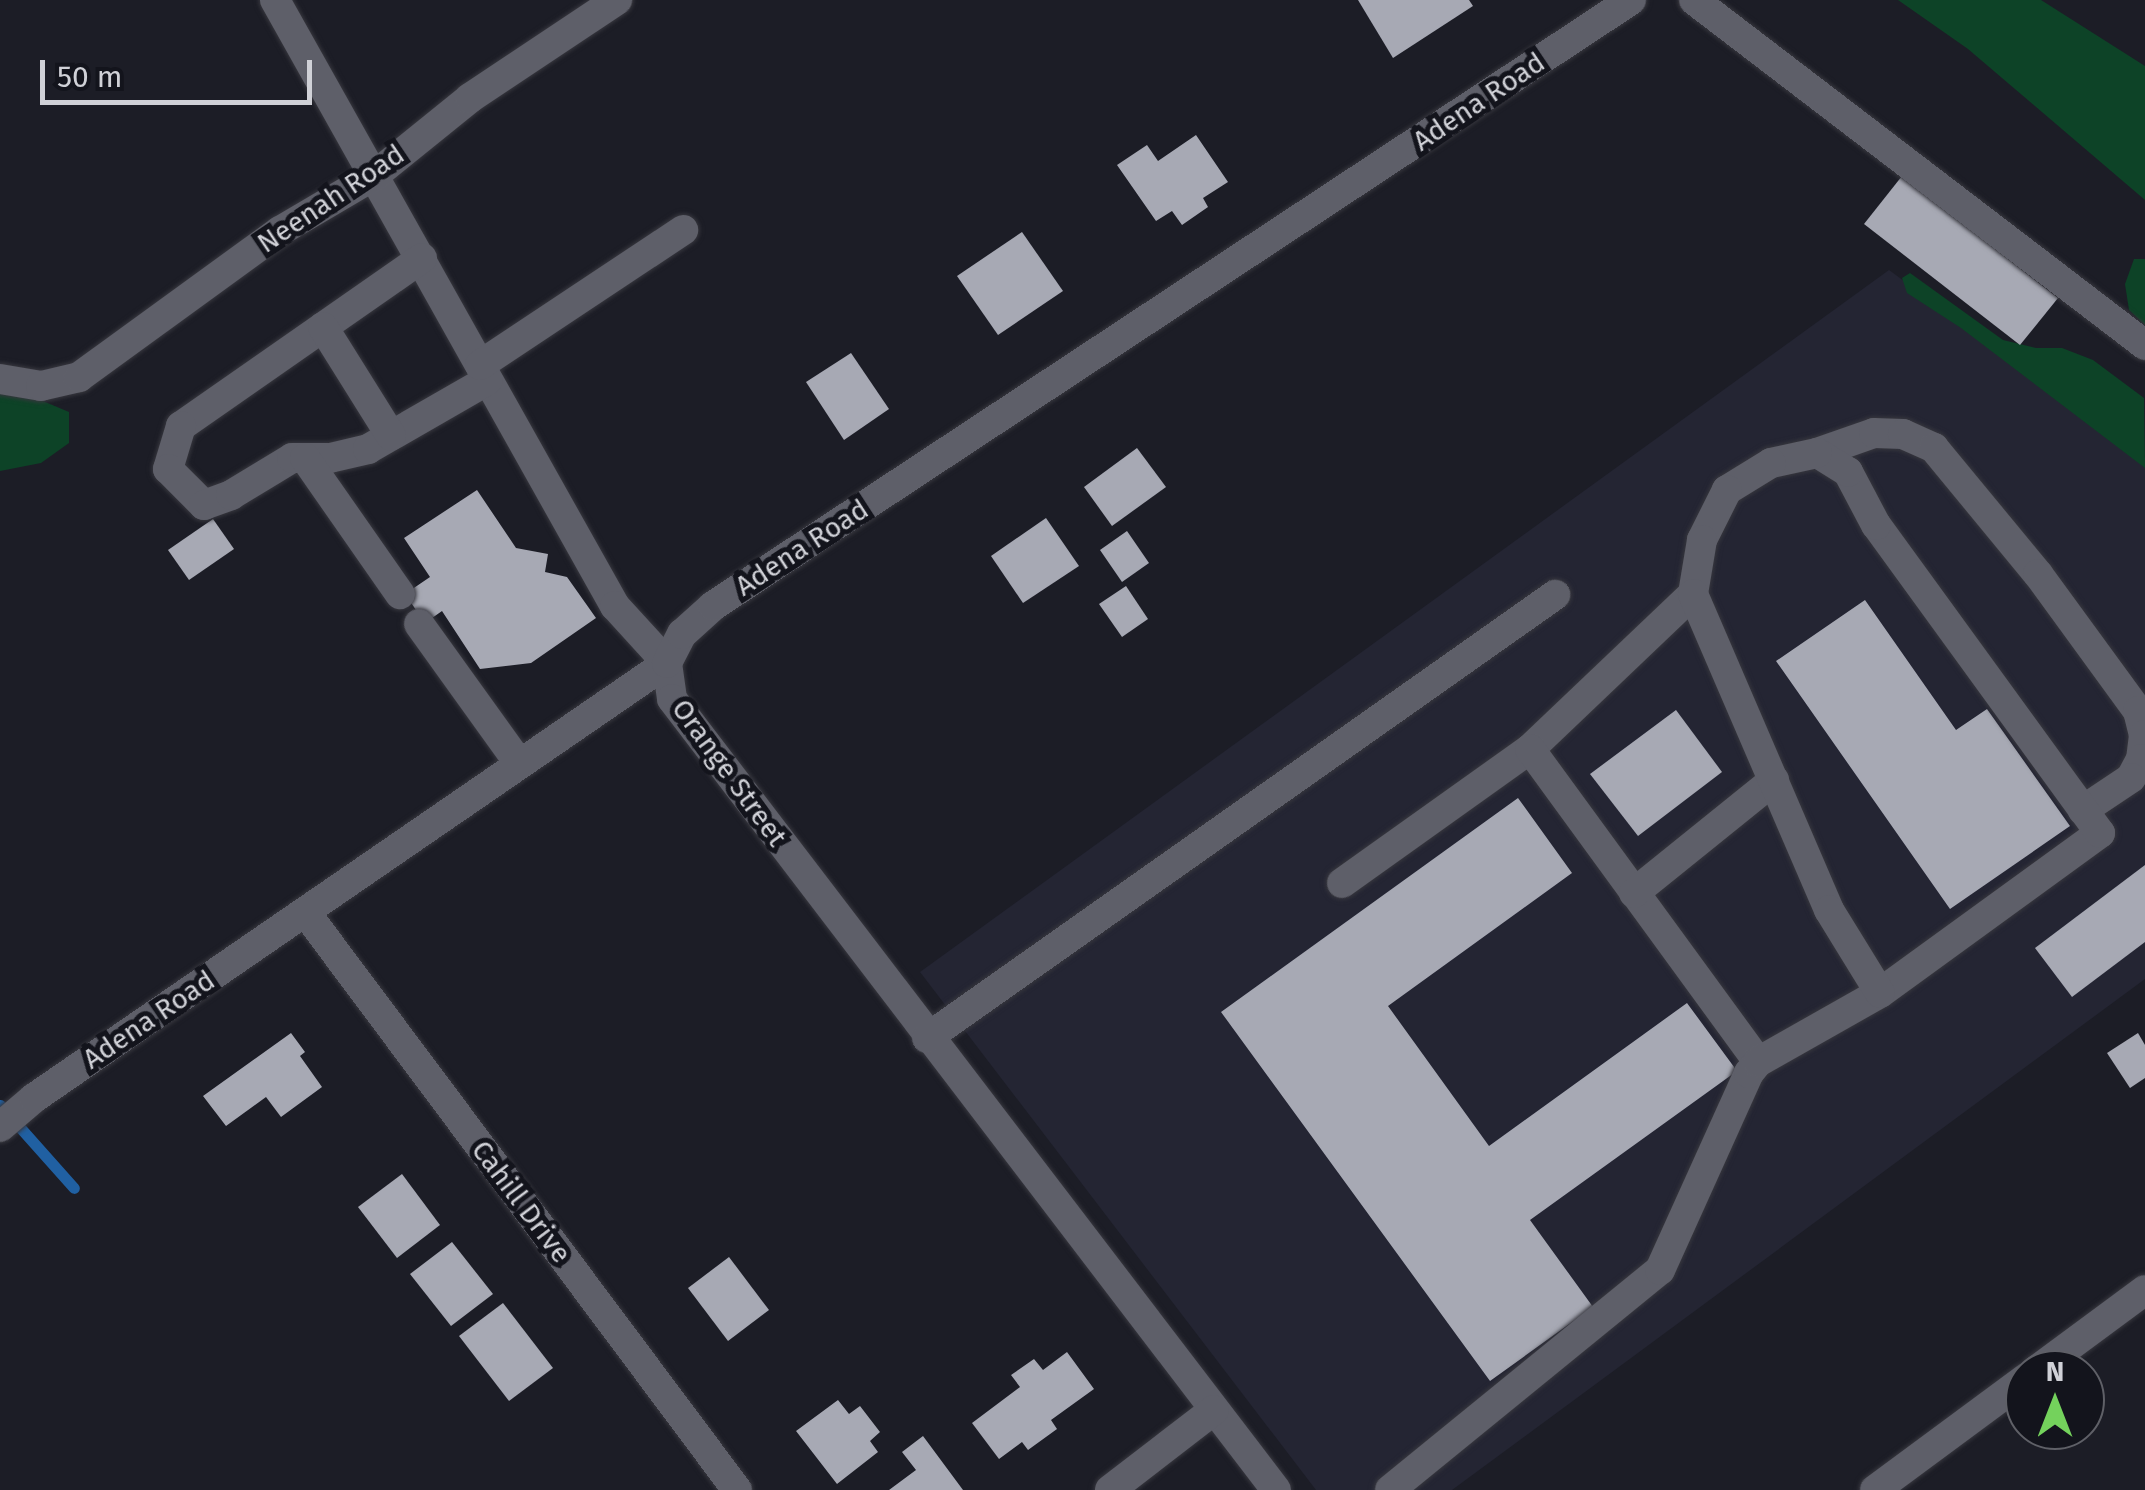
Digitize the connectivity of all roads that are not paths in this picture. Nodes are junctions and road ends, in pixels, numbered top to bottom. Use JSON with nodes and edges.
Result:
{"nodes":[{"id":1,"x":275,"y":0,"type":"edge"},
{"id":2,"x":617,"y":0,"type":"edge"},
{"id":3,"x":1630,"y":0,"type":"edge"},
{"id":4,"x":1694,"y":0,"type":"edge"},
{"id":5,"x":375,"y":175,"type":"junction"},
{"id":6,"x":684,"y":230,"type":"dead end"},
{"id":7,"x":422,"y":258,"type":"junction"},
{"id":8,"x":323,"y":326,"type":"junction"},
{"id":9,"x":2145,"y":346,"type":"edge"},
{"id":10,"x":484,"y":372,"type":"junction"},
{"id":11,"x":0,"y":379,"type":"edge"},
{"id":12,"x":391,"y":436,"type":"junction"},
{"id":13,"x":1817,"y":453,"type":"junction"},
{"id":14,"x":305,"y":458,"type":"junction"},
{"id":15,"x":400,"y":594,"type":"dead end"},
{"id":16,"x":1693,"y":594,"type":"junction"},
{"id":17,"x":1556,"y":596,"type":"dead end"},
{"id":18,"x":419,"y":624,"type":"dead end"},
{"id":19,"x":667,"y":663,"type":"junction"},
{"id":20,"x":1530,"y":750,"type":"junction"},
{"id":21,"x":519,"y":764,"type":"junction"},
{"id":22,"x":1774,"y":780,"type":"junction"},
{"id":23,"x":2083,"y":810,"type":"junction"},
{"id":24,"x":1342,"y":883,"type":"dead end"},
{"id":25,"x":1634,"y":893,"type":"junction"},
{"id":26,"x":306,"y":913,"type":"junction"},
{"id":27,"x":1880,"y":993,"type":"junction"},
{"id":28,"x":927,"y":1038,"type":"junction"},
{"id":29,"x":1758,"y":1062,"type":"junction"},
{"id":30,"x":0,"y":1127,"type":"edge"},
{"id":31,"x":2145,"y":1290,"type":"edge"},
{"id":32,"x":2064,"y":1350,"type":"edge"},
{"id":33,"x":2005,"y":1394,"type":"edge"},
{"id":34,"x":1214,"y":1410,"type":"junction"},
{"id":35,"x":737,"y":1490,"type":"edge"},
{"id":36,"x":1110,"y":1490,"type":"edge"},
{"id":37,"x":1276,"y":1490,"type":"edge"},
{"id":38,"x":1390,"y":1490,"type":"edge"},
{"id":39,"x":1875,"y":1490,"type":"edge"}],
"edges":[{"from":1,"to":5,"type":"street","name":"Orange Street"},
{"from":2,"to":5,"type":"street","name":"Neenah Road"},
{"from":3,"to":19,"type":"street","name":"Adena Road"},
{"from":4,"to":9,"type":"street"},
{"from":5,"to":7,"type":"street","name":"Orange Street"},
{"from":5,"to":11,"type":"street","name":"Neenah Road"},
{"from":6,"to":10,"type":"street"},
{"from":7,"to":8,"type":"street"},
{"from":7,"to":10,"type":"street","name":"Orange Street"},
{"from":8,"to":12,"type":"street"},
{"from":8,"to":14,"type":"street"},
{"from":10,"to":12,"type":"street"},
{"from":10,"to":19,"type":"street","name":"Orange Street"},
{"from":12,"to":14,"type":"street"},
{"from":13,"to":16,"type":"street"},
{"from":13,"to":23,"type":"street"},
{"from":13,"to":23,"type":"street"},
{"from":14,"to":15,"type":"street"},
{"from":16,"to":20,"type":"street"},
{"from":16,"to":22,"type":"street"},
{"from":17,"to":28,"type":"street"},
{"from":18,"to":21,"type":"street"},
{"from":19,"to":21,"type":"street","name":"Adena Road"},
{"from":19,"to":28,"type":"street","name":"Orange Street"},
{"from":20,"to":24,"type":"street"},
{"from":20,"to":25,"type":"street"},
{"from":21,"to":26,"type":"street","name":"Adena Road"},
{"from":22,"to":25,"type":"street"},
{"from":22,"to":27,"type":"street"},
{"from":23,"to":27,"type":"street"},
{"from":25,"to":29,"type":"street"},
{"from":26,"to":30,"type":"street","name":"Adena Road"},
{"from":26,"to":35,"type":"street","name":"Cahill Drive"},
{"from":27,"to":29,"type":"street"},
{"from":28,"to":34,"type":"street","name":"Orange Street"},
{"from":29,"to":38,"type":"street"},
{"from":31,"to":32,"type":"street"},
{"from":33,"to":39,"type":"street"},
{"from":34,"to":36,"type":"street"},
{"from":34,"to":37,"type":"street","name":"Orange Street"}]}
